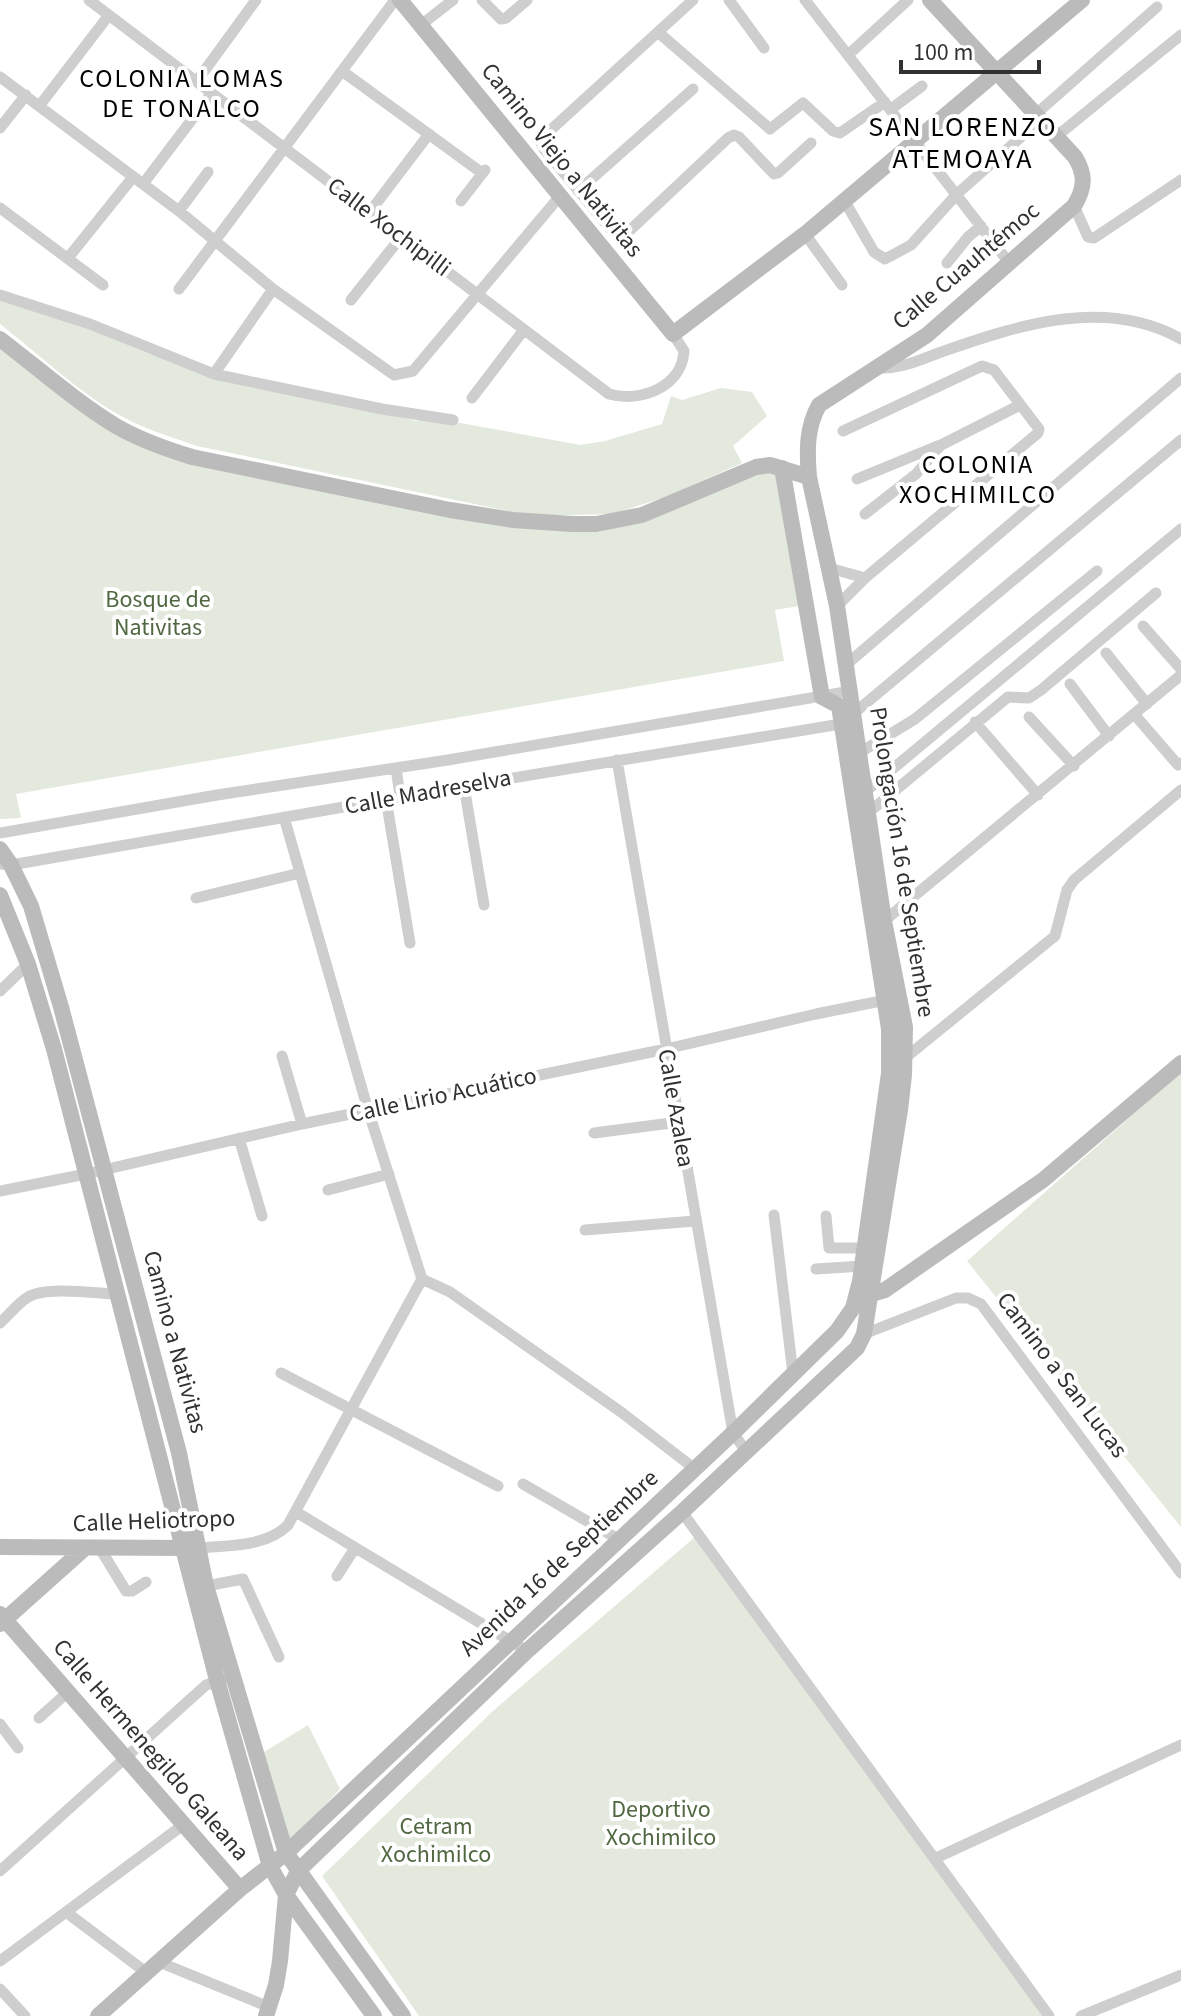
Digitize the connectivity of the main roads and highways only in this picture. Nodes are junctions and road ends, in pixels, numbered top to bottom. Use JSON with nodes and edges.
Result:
{"nodes":[{"id":1,"x":398,"y":0,"type":"edge"},
{"id":2,"x":930,"y":0,"type":"edge"},
{"id":3,"x":1082,"y":0,"type":"edge"},
{"id":4,"x":999,"y":72,"type":"junction"},
{"id":5,"x":0,"y":339,"type":"edge"},
{"id":6,"x":807,"y":444,"type":"junction"},
{"id":7,"x":782,"y":468,"type":"junction"},
{"id":8,"x":809,"y":477,"type":"junction"},
{"id":9,"x":847,"y":719,"type":"junction"},
{"id":10,"x":0,"y":849,"type":"edge"},
{"id":11,"x":6,"y":865,"type":"edge"},
{"id":12,"x":0,"y":895,"type":"edge"},
{"id":13,"x":893,"y":999,"type":"junction"},
{"id":14,"x":1181,"y":1063,"type":"edge"},
{"id":15,"x":865,"y":1285,"type":"junction"},
{"id":16,"x":0,"y":1547,"type":"edge"},
{"id":17,"x":92,"y":1548,"type":"junction"},
{"id":18,"x":183,"y":1548,"type":"junction"},
{"id":19,"x":200,"y":1548,"type":"junction"},
{"id":20,"x":2,"y":1619,"type":"edge"},
{"id":21,"x":225,"y":1678,"type":"junction"},
{"id":22,"x":440,"y":1722,"type":"junction"},
{"id":23,"x":244,"y":1746,"type":"junction"},
{"id":24,"x":391,"y":1768,"type":"junction"},
{"id":25,"x":286,"y":1853,"type":"junction"},
{"id":26,"x":270,"y":1866,"type":"junction"},
{"id":27,"x":298,"y":1871,"type":"junction"},
{"id":28,"x":240,"y":1889,"type":"junction"},
{"id":29,"x":286,"y":1895,"type":"junction"},
{"id":30,"x":313,"y":1932,"type":"junction"},
{"id":31,"x":283,"y":1945,"type":"junction"},
{"id":32,"x":268,"y":2012,"type":"edge"},
{"id":33,"x":98,"y":2016,"type":"edge"},
{"id":34,"x":374,"y":2016,"type":"edge"},
{"id":35,"x":403,"y":2016,"type":"edge"}],
"edges":[{"from":1,"to":4,"type":"main road","name":"Camino Viejo a Nativitas"},
{"from":2,"to":4,"type":"main road","name":"Calle Cuauhtémoc"},
{"from":3,"to":4,"type":"main road"},
{"from":4,"to":6,"type":"main road","name":"Calle Cuauhtémoc"},
{"from":5,"to":7,"type":"main road"},
{"from":6,"to":7,"type":"main road","name":"Calle Cuauhtémoc"},
{"from":6,"to":8,"type":"main road","name":"Calle Cuauhtémoc"},
{"from":7,"to":8,"type":"main road"},
{"from":7,"to":9,"type":"main road","name":"Prolongación 16 de Septiembre"},
{"from":8,"to":9,"type":"main road","name":"Prolongación 16 de Septiembre"},
{"from":9,"to":13,"type":"main road","name":"Prolongación 16 de Septiembre"},
{"from":9,"to":13,"type":"main road","name":"Prolongación 16 de Septiembre"},
{"from":10,"to":11,"type":"main road","name":"Camino a Nativitas"},
{"from":11,"to":19,"type":"main road","name":"Camino a Nativitas"},
{"from":12,"to":18,"type":"main road","name":"Camino a Nativitas"},
{"from":13,"to":15,"type":"main road","name":"Prolongación 16 de Septiembre"},
{"from":13,"to":15,"type":"main road","name":"Prolongación 16 de Septiembre"},
{"from":14,"to":15,"type":"main road"},
{"from":15,"to":22,"type":"main road","name":"Avenida 16 de Septiembre"},
{"from":15,"to":22,"type":"main road","name":"Avenida 16 de Septiembre"},
{"from":16,"to":17,"type":"main road","name":"Calle Heliotropo"},
{"from":17,"to":18,"type":"main road","name":"Calle Heliotropo"},
{"from":17,"to":20,"type":"main road"},
{"from":18,"to":19,"type":"main road","name":"Calle Heliotropo"},
{"from":18,"to":21,"type":"main road","name":"Camino a Nativitas"},
{"from":19,"to":21,"type":"main road","name":"Camino a Nativitas"},
{"from":20,"to":28,"type":"main road","name":"Calle Hermenegildo Galeana"},
{"from":21,"to":23,"type":"main road","name":"Camino a Nativitas"},
{"from":22,"to":24,"type":"main road","name":"Avenida 16 de Septiembre"},
{"from":23,"to":25,"type":"main road","name":"Camino a Nativitas"},
{"from":23,"to":26,"type":"main road","name":"Camino a Nativitas"},
{"from":24,"to":25,"type":"main road","name":"Avenida 16 de Septiembre"},
{"from":24,"to":27,"type":"main road","name":"Avenida 16 de Septiembre"},
{"from":25,"to":26,"type":"main road","name":"Avenida 16 de Septiembre"},
{"from":25,"to":27,"type":"main road","name":"Camino a Nativitas"},
{"from":26,"to":28,"type":"main road","name":"Calle Hermenegildo Galeana"},
{"from":26,"to":29,"type":"main road","name":"Camino a Nativitas"},
{"from":27,"to":29,"type":"main road","name":"Avenida 16 de Septiembre"},
{"from":27,"to":35,"type":"main road","name":"Camino a Nativitas"},
{"from":28,"to":33,"type":"main road"},
{"from":29,"to":30,"type":"main road","name":"Camino a Nativitas"},
{"from":29,"to":31,"type":"main road"},
{"from":30,"to":31,"type":"main road"},
{"from":30,"to":34,"type":"main road","name":"Camino a Nativitas"},
{"from":31,"to":32,"type":"main road"}]}
